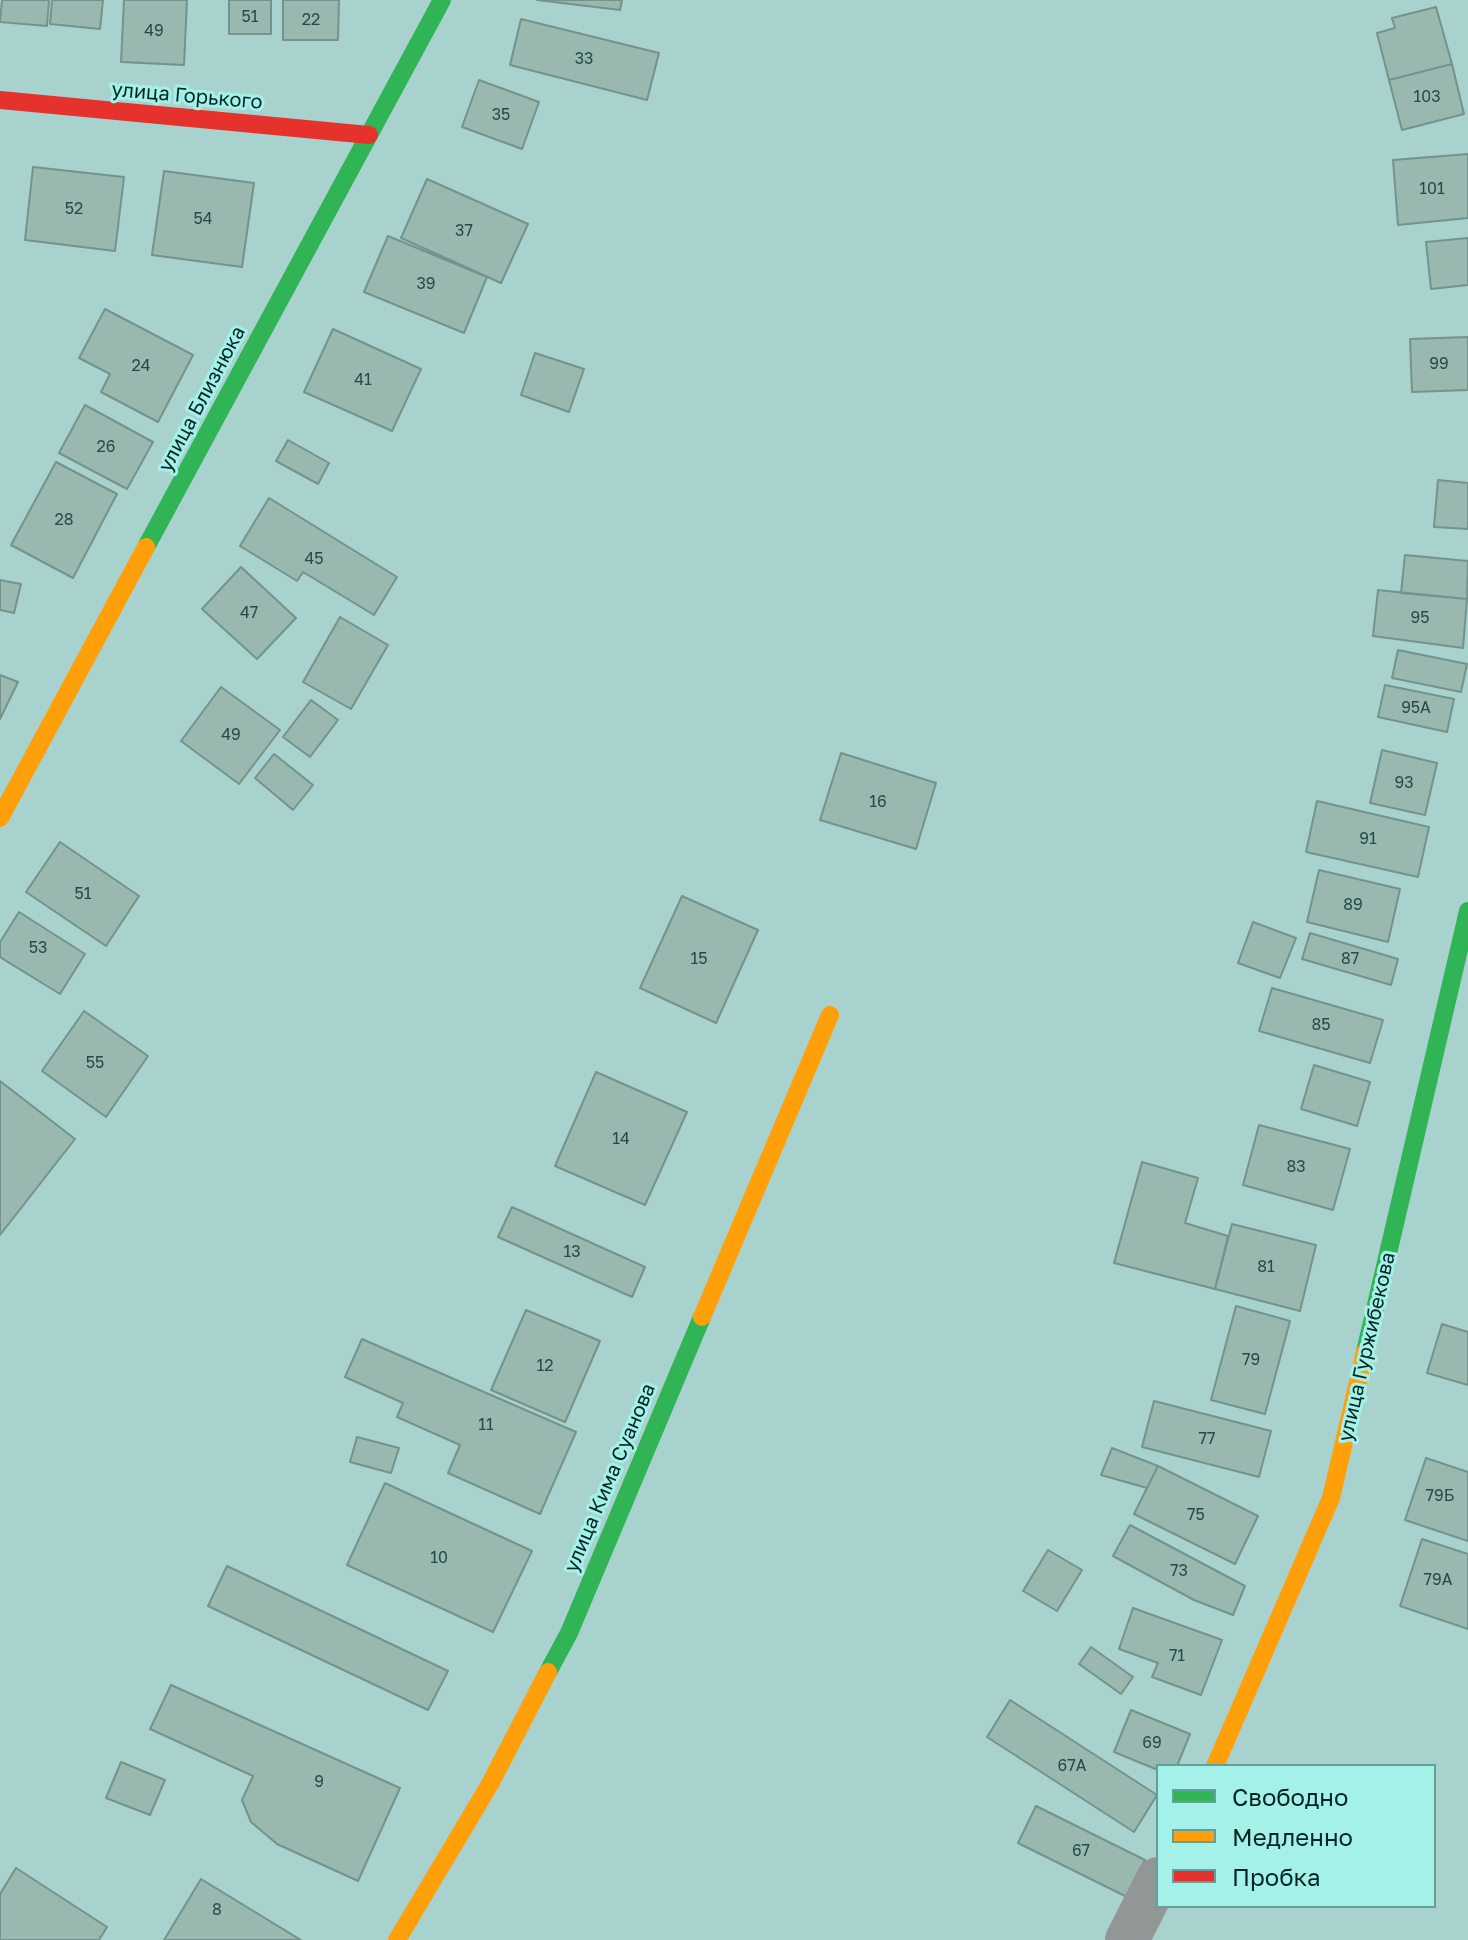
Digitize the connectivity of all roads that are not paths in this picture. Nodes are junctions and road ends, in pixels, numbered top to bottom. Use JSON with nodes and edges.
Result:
{"nodes":[{"id":1,"x":442,"y":0,"type":"edge"},
{"id":2,"x":0,"y":100,"type":"edge"},
{"id":3,"x":369,"y":135,"type":"junction"},
{"id":4,"x":0,"y":818,"type":"edge"},
{"id":5,"x":1468,"y":911,"type":"edge"},
{"id":6,"x":830,"y":1015,"type":"dead end"},
{"id":7,"x":1216,"y":1764,"type":"edge"},
{"id":8,"x":1156,"y":1883,"type":"edge"},
{"id":9,"x":397,"y":1940,"type":"edge"},
{"id":10,"x":1127,"y":1940,"type":"edge"}],
"edges":[{"from":1,"to":3,"type":"street","name":"улица Близнюка"},
{"from":2,"to":3,"type":"street","name":"улица Горького"},
{"from":3,"to":4,"type":"street","name":"улица Близнюка"},
{"from":5,"to":7,"type":"street","name":"улица Гуржибекова"},
{"from":6,"to":9,"type":"street","name":"улица Кима Суанова"},
{"from":8,"to":10,"type":"street"}]}
